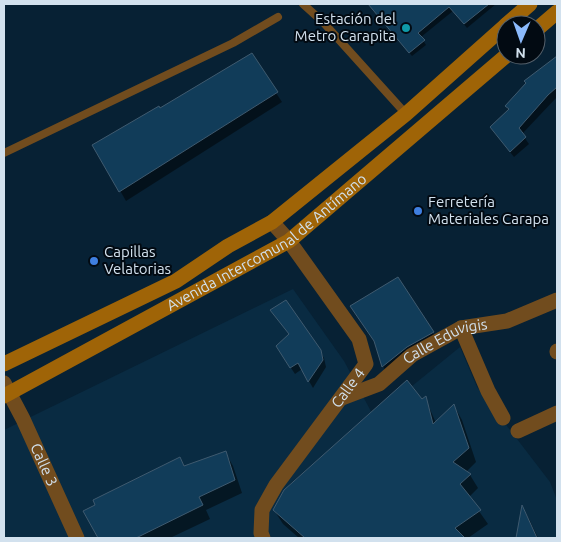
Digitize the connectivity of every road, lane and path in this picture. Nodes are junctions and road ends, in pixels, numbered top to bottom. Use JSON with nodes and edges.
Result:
{"nodes":[{"id":1,"x":303,"y":4,"type":"edge"},
{"id":2,"x":530,"y":4,"type":"edge"},
{"id":3,"x":557,"y":12,"type":"edge"},
{"id":4,"x":517,"y":15,"type":"edge"},
{"id":5,"x":278,"y":17,"type":"dead end"},
{"id":6,"x":546,"y":21,"type":"edge"},
{"id":7,"x":496,"y":34,"type":"edge"},
{"id":8,"x":496,"y":64,"type":"edge"},
{"id":9,"x":406,"y":114,"type":"junction"},
{"id":10,"x":4,"y":153,"type":"edge"},
{"id":11,"x":272,"y":222,"type":"junction"},
{"id":12,"x":289,"y":241,"type":"junction"},
{"id":13,"x":557,"y":300,"type":"edge"},
{"id":14,"x":461,"y":328,"type":"junction"},
{"id":15,"x":4,"y":364,"type":"edge"},
{"id":16,"x":5,"y":391,"type":"edge"},
{"id":17,"x":342,"y":398,"type":"junction"},
{"id":18,"x":557,"y":413,"type":"edge"},
{"id":19,"x":503,"y":418,"type":"dead end"},
{"id":20,"x":518,"y":431,"type":"dead end"},
{"id":21,"x":77,"y":538,"type":"edge"},
{"id":22,"x":263,"y":538,"type":"edge"}],
"edges":[{"from":1,"to":9,"type":"lane"},
{"from":2,"to":4,"type":"main road","name":"Avenida Intercomunal de Antímano"},
{"from":3,"to":6,"type":"main road"},
{"from":5,"to":10,"type":"lane"},
{"from":7,"to":9,"type":"main road","name":"Avenida Intercomunal de Antímano"},
{"from":8,"to":12,"type":"main road","name":"Avenida Intercomunal de Antímano"},
{"from":9,"to":11,"type":"main road","name":"Avenida Intercomunal de Antímano"},
{"from":11,"to":12,"type":"street"},
{"from":11,"to":15,"type":"main road","name":"Avenida Intercomunal de Antímano"},
{"from":12,"to":16,"type":"main road","name":"Avenida Intercomunal de Antímano"},
{"from":12,"to":17,"type":"street","name":"Calle 4"},
{"from":13,"to":14,"type":"street","name":"Calle Eduvigis"},
{"from":14,"to":17,"type":"street","name":"Calle Eduvigis"},
{"from":14,"to":19,"type":"street"},
{"from":16,"to":21,"type":"street","name":"Calle 3"},
{"from":17,"to":22,"type":"street","name":"Calle 4"},
{"from":18,"to":20,"type":"street"}]}
